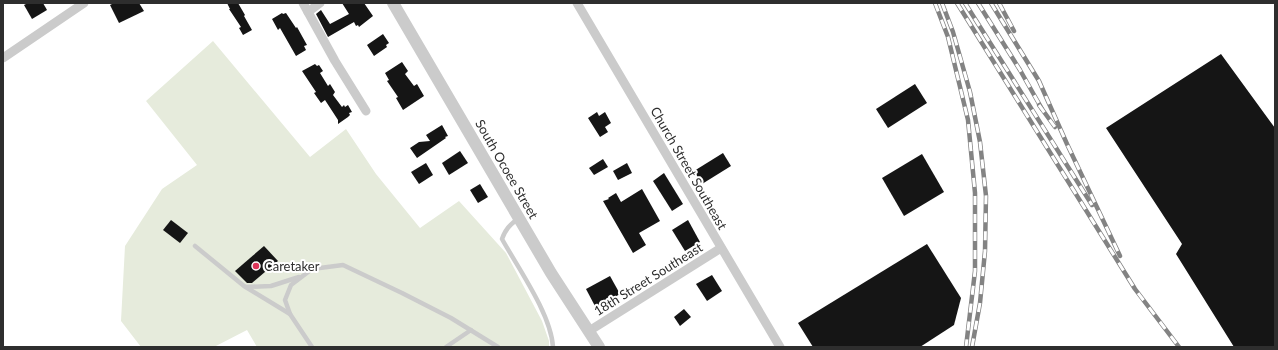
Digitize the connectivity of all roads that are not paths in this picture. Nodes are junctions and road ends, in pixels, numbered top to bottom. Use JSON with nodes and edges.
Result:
{"nodes":[{"id":1,"x":84,"y":3,"type":"edge"},
{"id":2,"x":303,"y":3,"type":"edge"},
{"id":3,"x":320,"y":3,"type":"edge"},
{"id":4,"x":393,"y":3,"type":"edge"},
{"id":5,"x":577,"y":3,"type":"edge"},
{"id":6,"x":308,"y":12,"type":"junction"},
{"id":7,"x":3,"y":58,"type":"edge"},
{"id":8,"x":366,"y":111,"type":"dead end"},
{"id":9,"x":520,"y":218,"type":"junction"},
{"id":10,"x":194,"y":246,"type":"dead end"},
{"id":11,"x":721,"y":248,"type":"junction"},
{"id":12,"x":302,"y":276,"type":"junction"},
{"id":13,"x":244,"y":286,"type":"junction"},
{"id":14,"x":290,"y":314,"type":"junction"},
{"id":15,"x":471,"y":330,"type":"junction"},
{"id":16,"x":589,"y":332,"type":"junction"},
{"id":17,"x":312,"y":347,"type":"edge"},
{"id":18,"x":446,"y":347,"type":"edge"},
{"id":19,"x":498,"y":347,"type":"edge"},
{"id":20,"x":553,"y":347,"type":"edge"},
{"id":21,"x":599,"y":347,"type":"edge"},
{"id":22,"x":780,"y":347,"type":"edge"}],
"edges":[{"from":1,"to":7,"type":"street"},
{"from":2,"to":6,"type":"street"},
{"from":3,"to":6,"type":"street"},
{"from":4,"to":9,"type":"street","name":"South Ocoee Street"},
{"from":5,"to":11,"type":"street","name":"Church Street Southeast"},
{"from":6,"to":8,"type":"street"},
{"from":9,"to":16,"type":"street","name":"South Ocoee Street"},
{"from":9,"to":20,"type":"lane"},
{"from":10,"to":13,"type":"lane"},
{"from":11,"to":16,"type":"street","name":"18th Street Southeast"},
{"from":11,"to":22,"type":"street","name":"Church Street Southeast"},
{"from":12,"to":13,"type":"lane"},
{"from":12,"to":14,"type":"lane"},
{"from":12,"to":15,"type":"lane"},
{"from":13,"to":14,"type":"lane"},
{"from":14,"to":17,"type":"lane"},
{"from":15,"to":18,"type":"lane"},
{"from":15,"to":19,"type":"lane"},
{"from":16,"to":21,"type":"street","name":"South Ocoee Street"}]}
